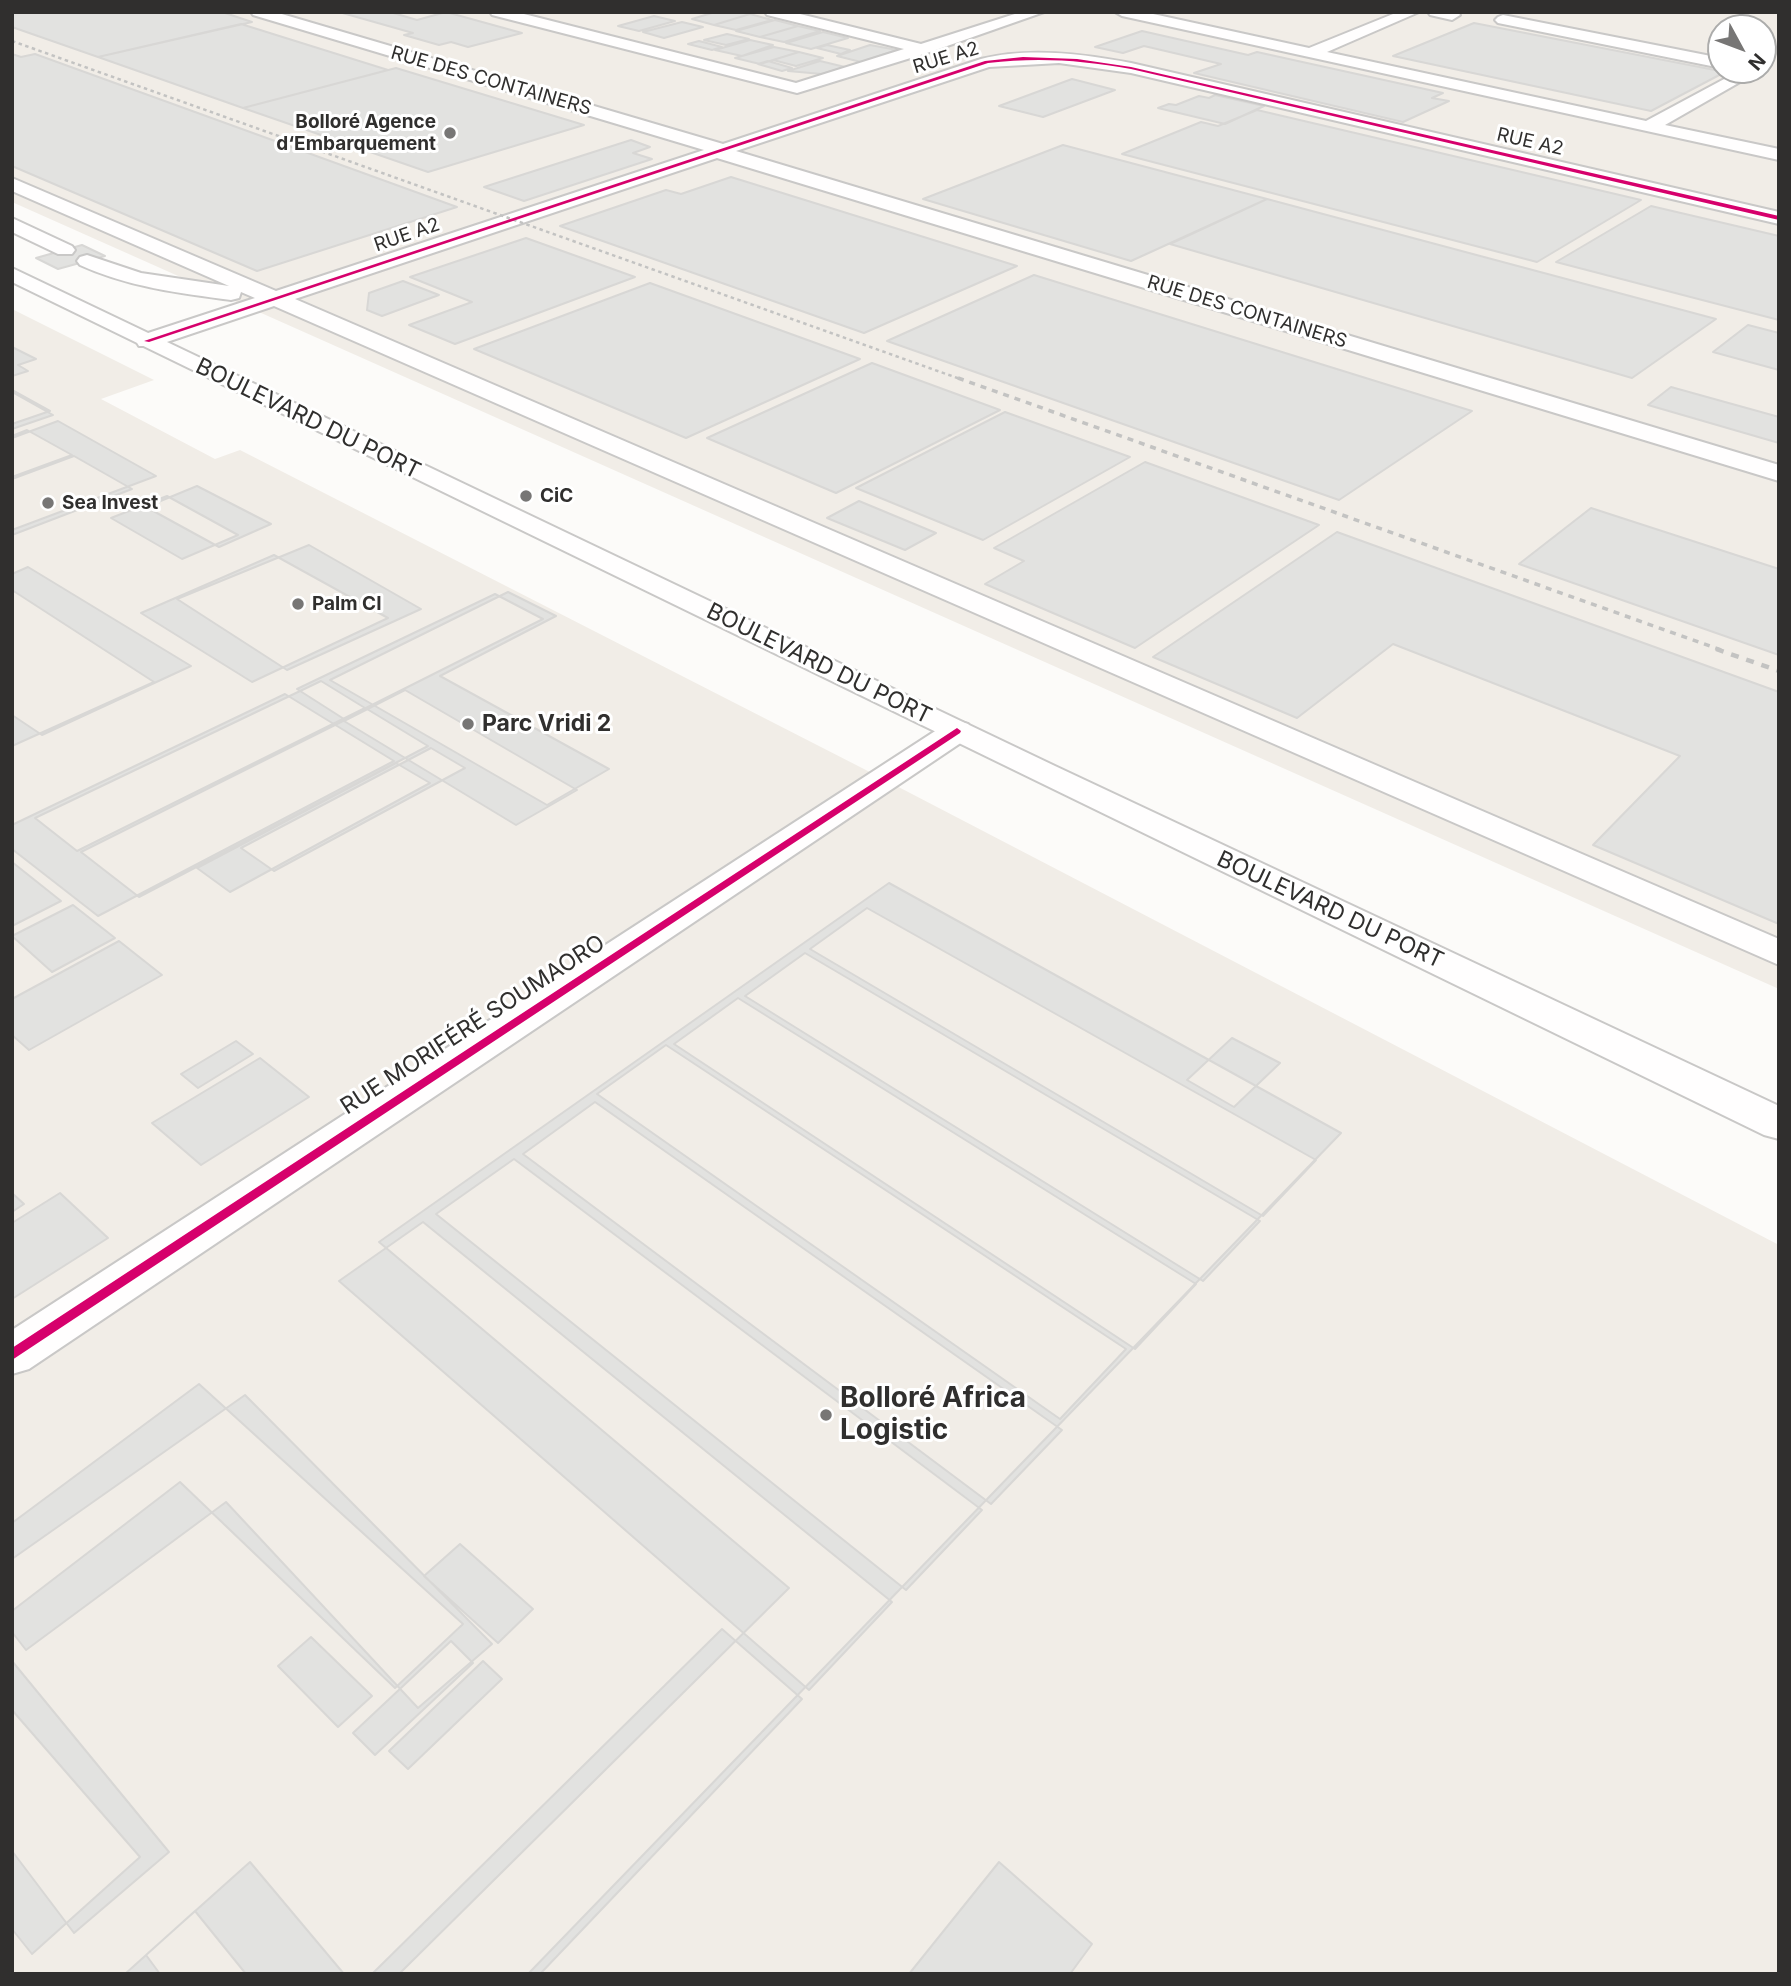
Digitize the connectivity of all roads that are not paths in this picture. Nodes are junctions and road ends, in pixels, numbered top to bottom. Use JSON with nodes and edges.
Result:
{"nodes":[{"id":1,"x":260,"y":12,"type":"edge"},
{"id":2,"x":497,"y":12,"type":"edge"},
{"id":3,"x":772,"y":12,"type":"edge"},
{"id":4,"x":1122,"y":12,"type":"edge"},
{"id":5,"x":1412,"y":12,"type":"edge"},
{"id":6,"x":1435,"y":12,"type":"edge"},
{"id":7,"x":1043,"y":13,"type":"edge"},
{"id":8,"x":1102,"y":15,"type":"dead end"},
{"id":9,"x":1452,"y":15,"type":"dead end"},
{"id":10,"x":1503,"y":20,"type":"dead end"},
{"id":11,"x":564,"y":31,"type":"junction"},
{"id":12,"x":930,"y":50,"type":"junction"},
{"id":13,"x":1307,"y":55,"type":"junction"},
{"id":14,"x":1707,"y":60,"type":"edge"},
{"id":15,"x":1734,"y":84,"type":"edge"},
{"id":16,"x":748,"y":94,"type":"dead end"},
{"id":17,"x":771,"y":99,"type":"dead end"},
{"id":18,"x":1648,"y":127,"type":"junction"},
{"id":19,"x":718,"y":150,"type":"junction"},
{"id":20,"x":1779,"y":155,"type":"edge"},
{"id":21,"x":12,"y":184,"type":"edge"},
{"id":22,"x":1779,"y":218,"type":"edge"},
{"id":23,"x":12,"y":224,"type":"edge"},
{"id":24,"x":65,"y":250,"type":"dead end"},
{"id":25,"x":87,"y":261,"type":"dead end"},
{"id":26,"x":12,"y":274,"type":"edge"},
{"id":27,"x":274,"y":298,"type":"junction"},
{"id":28,"x":147,"y":341,"type":"junction"},
{"id":29,"x":1779,"y":473,"type":"edge"},
{"id":30,"x":957,"y":731,"type":"junction"},
{"id":31,"x":1779,"y":953,"type":"edge"},
{"id":32,"x":1779,"y":1124,"type":"edge"},
{"id":33,"x":12,"y":1355,"type":"edge"}],
"edges":[{"from":1,"to":19,"type":"street","name":"RUE DES CONTAINERS"},
{"from":2,"to":11,"type":"street"},
{"from":3,"to":12,"type":"street"},
{"from":4,"to":13,"type":"street"},
{"from":5,"to":13,"type":"street"},
{"from":6,"to":9,"type":"street"},
{"from":7,"to":12,"type":"street"},
{"from":8,"to":13,"type":"street"},
{"from":10,"to":14,"type":"street"},
{"from":11,"to":12,"type":"street"},
{"from":11,"to":16,"type":"street"},
{"from":12,"to":17,"type":"street"},
{"from":13,"to":18,"type":"street"},
{"from":15,"to":18,"type":"street"},
{"from":18,"to":20,"type":"street"},
{"from":19,"to":22,"type":"street","name":"RUE A2"},
{"from":19,"to":27,"type":"street","name":"RUE A2"},
{"from":19,"to":29,"type":"street","name":"RUE DES CONTAINERS"},
{"from":21,"to":27,"type":"street"},
{"from":23,"to":24,"type":"street"},
{"from":25,"to":27,"type":"street"},
{"from":26,"to":28,"type":"street","name":"BOULEVARD DU PORT"},
{"from":27,"to":28,"type":"street","name":"RUE A2"},
{"from":27,"to":31,"type":"street"},
{"from":28,"to":30,"type":"street","name":"BOULEVARD DU PORT"},
{"from":30,"to":32,"type":"street","name":"BOULEVARD DU PORT"},
{"from":30,"to":33,"type":"street","name":"RUE MORIFÉRÉ SOUMAORO"}]}
